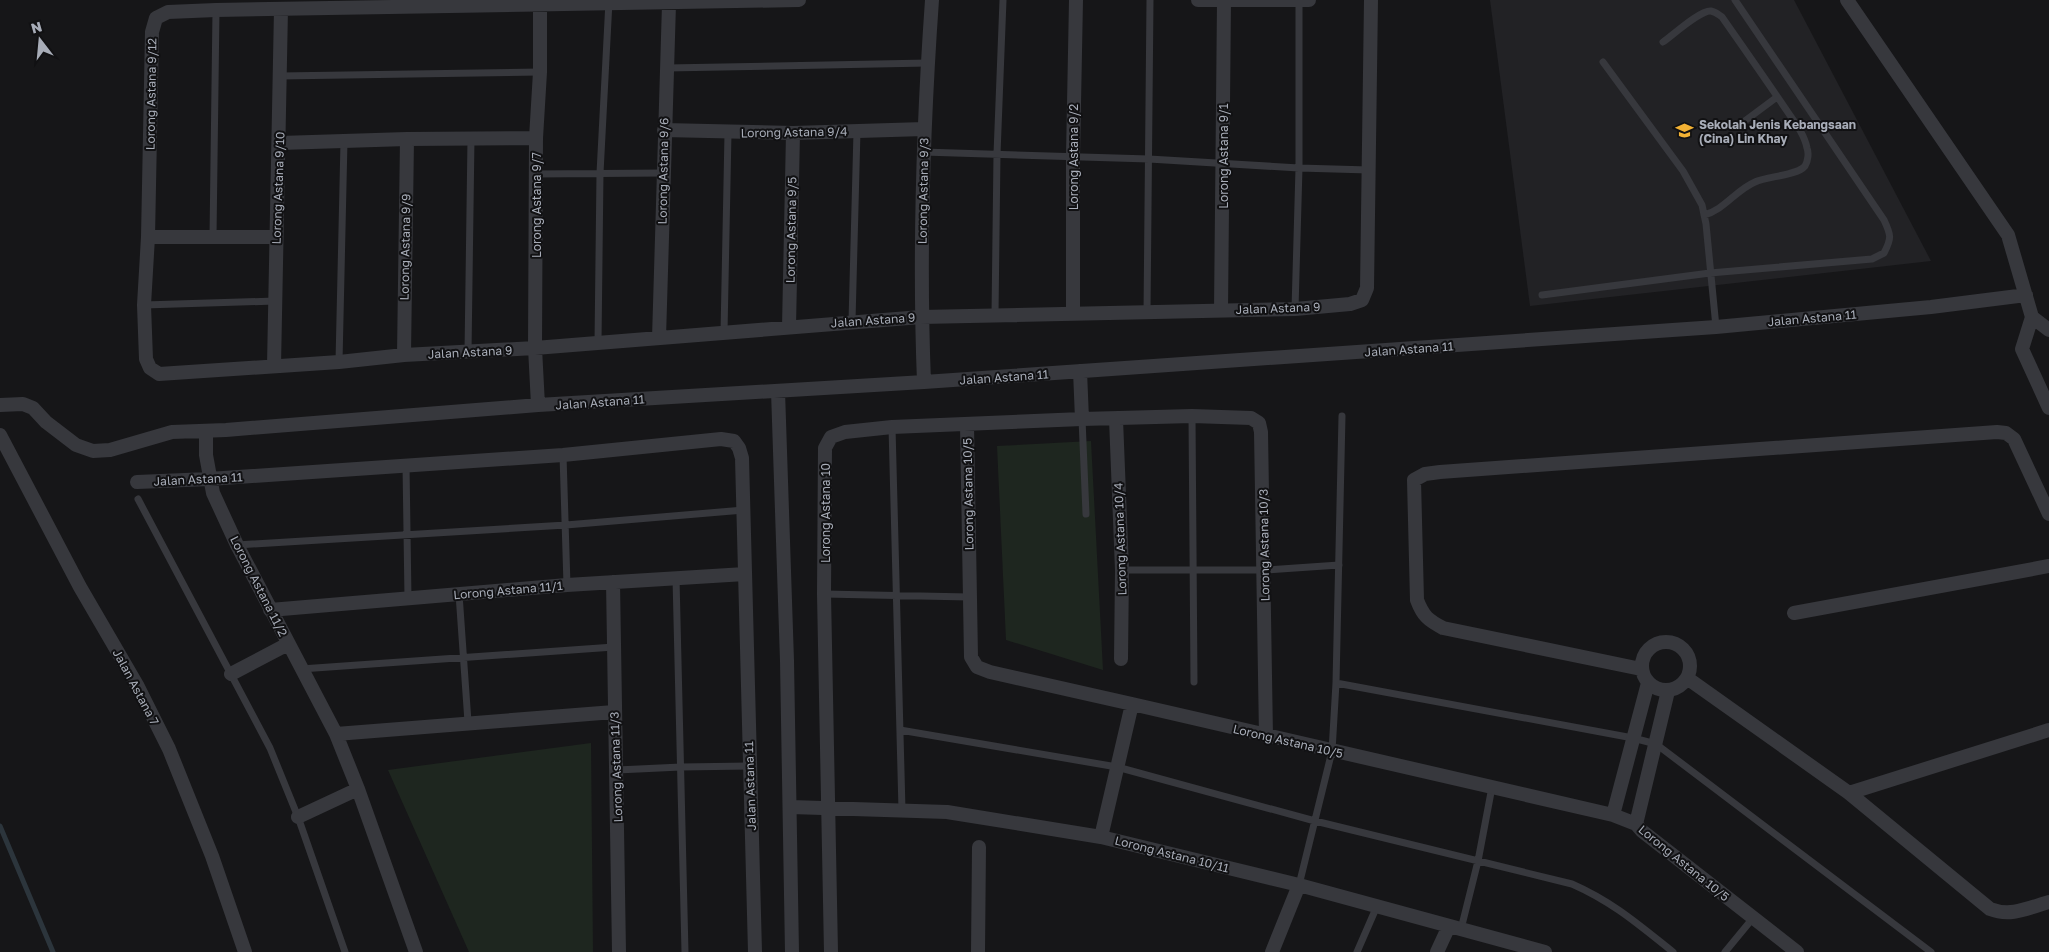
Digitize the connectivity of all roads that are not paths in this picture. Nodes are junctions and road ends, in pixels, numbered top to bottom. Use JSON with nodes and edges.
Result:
{"nodes":[{"id":1,"x":799,"y":0,"type":"edge"},
{"id":2,"x":932,"y":0,"type":"edge"},
{"id":3,"x":1003,"y":0,"type":"edge"},
{"id":4,"x":1076,"y":0,"type":"edge"},
{"id":5,"x":1150,"y":0,"type":"edge"},
{"id":6,"x":1198,"y":0,"type":"edge"},
{"id":7,"x":1309,"y":0,"type":"edge"},
{"id":8,"x":1371,"y":0,"type":"edge"},
{"id":9,"x":1735,"y":0,"type":"edge"},
{"id":10,"x":1847,"y":0,"type":"edge"},
{"id":11,"x":609,"y":1,"type":"edge"},
{"id":12,"x":737,"y":1,"type":"edge"},
{"id":13,"x":1224,"y":1,"type":"edge"},
{"id":14,"x":1299,"y":1,"type":"edge"},
{"id":15,"x":411,"y":3,"type":"edge"},
{"id":16,"x":479,"y":3,"type":"edge"},
{"id":17,"x":540,"y":3,"type":"edge"},
{"id":18,"x":669,"y":4,"type":"junction"},
{"id":19,"x":216,"y":10,"type":"junction"},
{"id":20,"x":281,"y":10,"type":"junction"},
{"id":21,"x":1663,"y":42,"type":"dead end"},
{"id":22,"x":928,"y":62,"type":"junction"},
{"id":23,"x":1604,"y":62,"type":"dead end"},
{"id":24,"x":667,"y":68,"type":"junction"},
{"id":25,"x":540,"y":72,"type":"junction"},
{"id":26,"x":280,"y":76,"type":"junction"},
{"id":27,"x":1777,"y":97,"type":"junction"},
{"id":28,"x":1738,"y":126,"type":"dead end"},
{"id":29,"x":924,"y":129,"type":"junction"},
{"id":30,"x":664,"y":130,"type":"junction"},
{"id":31,"x":857,"y":131,"type":"junction"},
{"id":32,"x":728,"y":133,"type":"junction"},
{"id":33,"x":792,"y":133,"type":"junction"},
{"id":34,"x":471,"y":138,"type":"junction"},
{"id":35,"x":536,"y":138,"type":"junction"},
{"id":36,"x":407,"y":139,"type":"junction"},
{"id":37,"x":344,"y":141,"type":"junction"},
{"id":38,"x":280,"y":143,"type":"junction"},
{"id":39,"x":923,"y":152,"type":"junction"},
{"id":40,"x":997,"y":154,"type":"junction"},
{"id":41,"x":1072,"y":156,"type":"junction"},
{"id":42,"x":1149,"y":159,"type":"junction"},
{"id":43,"x":1223,"y":164,"type":"junction"},
{"id":44,"x":1299,"y":168,"type":"junction"},
{"id":45,"x":1369,"y":170,"type":"junction"},
{"id":46,"x":600,"y":173,"type":"junction"},
{"id":47,"x":664,"y":173,"type":"junction"},
{"id":48,"x":536,"y":174,"type":"junction"},
{"id":49,"x":1704,"y":214,"type":"junction"},
{"id":50,"x":148,"y":237,"type":"junction"},
{"id":51,"x":213,"y":237,"type":"junction"},
{"id":52,"x":276,"y":237,"type":"junction"},
{"id":53,"x":1710,"y":274,"type":"junction"},
{"id":54,"x":1542,"y":295,"type":"dead end"},
{"id":55,"x":2026,"y":295,"type":"junction"},
{"id":56,"x":275,"y":301,"type":"junction"},
{"id":57,"x":144,"y":305,"type":"junction"},
{"id":58,"x":1296,"y":309,"type":"junction"},
{"id":59,"x":1221,"y":311,"type":"junction"},
{"id":60,"x":1073,"y":314,"type":"junction"},
{"id":61,"x":1146,"y":314,"type":"junction"},
{"id":62,"x":996,"y":315,"type":"junction"},
{"id":63,"x":922,"y":316,"type":"junction"},
{"id":64,"x":2032,"y":316,"type":"junction"},
{"id":65,"x":852,"y":321,"type":"junction"},
{"id":66,"x":789,"y":327,"type":"junction"},
{"id":67,"x":1716,"y":327,"type":"junction"},
{"id":68,"x":2049,"y":330,"type":"edge"},
{"id":69,"x":724,"y":333,"type":"junction"},
{"id":70,"x":659,"y":338,"type":"junction"},
{"id":71,"x":598,"y":343,"type":"junction"},
{"id":72,"x":535,"y":348,"type":"junction"},
{"id":73,"x":468,"y":353,"type":"junction"},
{"id":74,"x":404,"y":355,"type":"junction"},
{"id":75,"x":339,"y":362,"type":"junction"},
{"id":76,"x":274,"y":366,"type":"junction"},
{"id":77,"x":1080,"y":371,"type":"junction"},
{"id":78,"x":924,"y":382,"type":"junction"},
{"id":79,"x":778,"y":391,"type":"junction"},
{"id":80,"x":0,"y":405,"type":"edge"},
{"id":81,"x":538,"y":406,"type":"junction"},
{"id":82,"x":2049,"y":408,"type":"edge"},
{"id":83,"x":1192,"y":416,"type":"junction"},
{"id":84,"x":1342,"y":416,"type":"dead end"},
{"id":85,"x":1082,"y":419,"type":"junction"},
{"id":86,"x":1116,"y":419,"type":"junction"},
{"id":87,"x":967,"y":425,"type":"junction"},
{"id":88,"x":892,"y":427,"type":"junction"},
{"id":89,"x":206,"y":431,"type":"junction"},
{"id":90,"x":0,"y":435,"type":"edge"},
{"id":91,"x":563,"y":455,"type":"junction"},
{"id":92,"x":406,"y":465,"type":"junction"},
{"id":93,"x":209,"y":479,"type":"junction"},
{"id":94,"x":137,"y":482,"type":"dead end"},
{"id":95,"x":138,"y":499,"type":"dead end"},
{"id":96,"x":744,"y":510,"type":"junction"},
{"id":97,"x":1086,"y":514,"type":"dead end"},
{"id":98,"x":2049,"y":514,"type":"edge"},
{"id":99,"x":566,"y":525,"type":"junction"},
{"id":100,"x":407,"y":535,"type":"junction"},
{"id":101,"x":237,"y":545,"type":"junction"},
{"id":102,"x":1339,"y":565,"type":"junction"},
{"id":103,"x":2049,"y":566,"type":"edge"},
{"id":104,"x":1122,"y":570,"type":"junction"},
{"id":105,"x":1193,"y":570,"type":"junction"},
{"id":106,"x":1265,"y":570,"type":"junction"},
{"id":107,"x":745,"y":574,"type":"junction"},
{"id":108,"x":676,"y":578,"type":"junction"},
{"id":109,"x":613,"y":582,"type":"junction"},
{"id":110,"x":567,"y":585,"type":"junction"},
{"id":111,"x":459,"y":594,"type":"junction"},
{"id":112,"x":824,"y":594,"type":"junction"},
{"id":113,"x":896,"y":596,"type":"junction"},
{"id":114,"x":969,"y":597,"type":"junction"},
{"id":115,"x":408,"y":598,"type":"junction"},
{"id":116,"x":270,"y":610,"type":"junction"},
{"id":117,"x":1794,"y":613,"type":"dead end"},
{"id":118,"x":288,"y":644,"type":"junction"},
{"id":119,"x":614,"y":646,"type":"junction"},
{"id":120,"x":464,"y":659,"type":"junction"},
{"id":121,"x":1120,"y":659,"type":"dead end"},
{"id":122,"x":301,"y":669,"type":"junction"},
{"id":123,"x":1641,"y":669,"type":"junction"},
{"id":124,"x":231,"y":674,"type":"junction"},
{"id":125,"x":1687,"y":678,"type":"junction"},
{"id":126,"x":1194,"y":682,"type":"dead end"},
{"id":127,"x":1336,"y":683,"type":"junction"},
{"id":128,"x":1648,"y":683,"type":"junction"},
{"id":129,"x":1668,"y":691,"type":"junction"},
{"id":130,"x":1132,"y":704,"type":"junction"},
{"id":131,"x":614,"y":712,"type":"junction"},
{"id":132,"x":468,"y":722,"type":"junction"},
{"id":133,"x":900,"y":730,"type":"junction"},
{"id":134,"x":2049,"y":730,"type":"edge"},
{"id":135,"x":336,"y":734,"type":"junction"},
{"id":136,"x":1266,"y":736,"type":"junction"},
{"id":137,"x":1633,"y":738,"type":"junction"},
{"id":138,"x":1656,"y":744,"type":"junction"},
{"id":139,"x":1332,"y":751,"type":"junction"},
{"id":140,"x":749,"y":766,"type":"junction"},
{"id":141,"x":681,"y":767,"type":"junction"},
{"id":142,"x":1117,"y":767,"type":"junction"},
{"id":143,"x":617,"y":770,"type":"junction"},
{"id":144,"x":1492,"y":787,"type":"junction"},
{"id":145,"x":358,"y":789,"type":"junction"},
{"id":146,"x":1849,"y":793,"type":"junction"},
{"id":147,"x":791,"y":807,"type":"junction"},
{"id":148,"x":828,"y":808,"type":"junction"},
{"id":149,"x":902,"y":810,"type":"junction"},
{"id":150,"x":1613,"y":815,"type":"junction"},
{"id":151,"x":298,"y":817,"type":"junction"},
{"id":152,"x":1315,"y":821,"type":"junction"},
{"id":153,"x":1636,"y":824,"type":"junction"},
{"id":154,"x":1101,"y":837,"type":"junction"},
{"id":155,"x":979,"y":847,"type":"dead end"},
{"id":156,"x":1478,"y":861,"type":"junction"},
{"id":157,"x":1299,"y":885,"type":"junction"},
{"id":158,"x":2049,"y":902,"type":"edge"},
{"id":159,"x":1377,"y":906,"type":"junction"},
{"id":160,"x":1753,"y":918,"type":"junction"},
{"id":161,"x":1455,"y":928,"type":"junction"},
{"id":162,"x":245,"y":952,"type":"edge"},
{"id":163,"x":345,"y":952,"type":"edge"},
{"id":164,"x":416,"y":952,"type":"edge"},
{"id":165,"x":619,"y":952,"type":"edge"},
{"id":166,"x":686,"y":952,"type":"edge"},
{"id":167,"x":755,"y":952,"type":"edge"},
{"id":168,"x":792,"y":952,"type":"edge"},
{"id":169,"x":831,"y":952,"type":"edge"},
{"id":170,"x":978,"y":952,"type":"edge"},
{"id":171,"x":1272,"y":952,"type":"edge"},
{"id":172,"x":1357,"y":952,"type":"edge"},
{"id":173,"x":1437,"y":952,"type":"edge"},
{"id":174,"x":1545,"y":952,"type":"edge"},
{"id":175,"x":1673,"y":952,"type":"edge"},
{"id":176,"x":1725,"y":952,"type":"edge"},
{"id":177,"x":1797,"y":952,"type":"edge"},
{"id":178,"x":1931,"y":952,"type":"edge"}],
"edges":[{"from":1,"to":12,"type":"street","name":"Lorong Astana 9/12"},
{"from":2,"to":22,"type":"street","name":"Lorong Astana 9/3"},
{"from":3,"to":40,"type":"lane"},
{"from":4,"to":41,"type":"street","name":"Lorong Astana 9/2"},
{"from":5,"to":42,"type":"lane"},
{"from":6,"to":13,"type":"street"},
{"from":7,"to":14,"type":"street"},
{"from":8,"to":45,"type":"street","name":"Jalan Astana 9"},
{"from":9,"to":53,"type":"lane"},
{"from":10,"to":55,"type":"street"},
{"from":11,"to":17,"type":"street","name":"Lorong Astana 9/12"},
{"from":11,"to":18,"type":"street","name":"Lorong Astana 9/12"},
{"from":11,"to":46,"type":"lane"},
{"from":12,"to":18,"type":"street","name":"Lorong Astana 9/12"},
{"from":13,"to":14,"type":"street"},
{"from":13,"to":43,"type":"street","name":"Lorong Astana 9/1"},
{"from":14,"to":44,"type":"lane"},
{"from":15,"to":16,"type":"street","name":"Lorong Astana 9/12"},
{"from":15,"to":20,"type":"street","name":"Lorong Astana 9/12"},
{"from":16,"to":17,"type":"street","name":"Lorong Astana 9/12"},
{"from":17,"to":25,"type":"street","name":"Lorong Astana 9/7"},
{"from":18,"to":24,"type":"street","name":"Lorong Astana 9/6"},
{"from":19,"to":20,"type":"street","name":"Lorong Astana 9/12"},
{"from":19,"to":50,"type":"street","name":"Lorong Astana 9/12"},
{"from":19,"to":51,"type":"lane"},
{"from":20,"to":26,"type":"street","name":"Lorong Astana 9/10"},
{"from":21,"to":27,"type":"lane"},
{"from":22,"to":24,"type":"lane"},
{"from":22,"to":29,"type":"street","name":"Lorong Astana 9/3"},
{"from":23,"to":49,"type":"lane"},
{"from":24,"to":30,"type":"street","name":"Lorong Astana 9/6"},
{"from":25,"to":26,"type":"lane"},
{"from":25,"to":35,"type":"street","name":"Lorong Astana 9/7"},
{"from":26,"to":38,"type":"street","name":"Lorong Astana 9/10"},
{"from":27,"to":28,"type":"lane"},
{"from":27,"to":49,"type":"lane"},
{"from":29,"to":31,"type":"street","name":"Lorong Astana 9/4"},
{"from":29,"to":39,"type":"street","name":"Lorong Astana 9/3"},
{"from":30,"to":32,"type":"street","name":"Lorong Astana 9/4"},
{"from":30,"to":47,"type":"street","name":"Lorong Astana 9/6"},
{"from":31,"to":33,"type":"street","name":"Lorong Astana 9/4"},
{"from":31,"to":65,"type":"lane"},
{"from":32,"to":33,"type":"street","name":"Lorong Astana 9/4"},
{"from":32,"to":69,"type":"lane"},
{"from":33,"to":66,"type":"street","name":"Lorong Astana 9/5"},
{"from":34,"to":35,"type":"street"},
{"from":34,"to":36,"type":"street"},
{"from":34,"to":73,"type":"lane"},
{"from":35,"to":48,"type":"street","name":"Lorong Astana 9/7"},
{"from":36,"to":37,"type":"street"},
{"from":36,"to":74,"type":"street","name":"Lorong Astana 9/9"},
{"from":37,"to":38,"type":"street"},
{"from":37,"to":75,"type":"lane"},
{"from":38,"to":52,"type":"street","name":"Lorong Astana 9/10"},
{"from":39,"to":40,"type":"lane"},
{"from":39,"to":63,"type":"street","name":"Lorong Astana 9/3"},
{"from":40,"to":41,"type":"lane"},
{"from":40,"to":62,"type":"lane"},
{"from":41,"to":42,"type":"lane"},
{"from":41,"to":60,"type":"street","name":"Lorong Astana 9/2"},
{"from":42,"to":43,"type":"lane"},
{"from":42,"to":61,"type":"lane"},
{"from":43,"to":44,"type":"lane"},
{"from":43,"to":59,"type":"street","name":"Lorong Astana 9/1"},
{"from":44,"to":45,"type":"lane"},
{"from":44,"to":58,"type":"lane"},
{"from":45,"to":58,"type":"street","name":"Jalan Astana 9"},
{"from":46,"to":47,"type":"lane"},
{"from":46,"to":48,"type":"lane"},
{"from":46,"to":71,"type":"lane"},
{"from":47,"to":70,"type":"street","name":"Lorong Astana 9/6"},
{"from":48,"to":72,"type":"street","name":"Lorong Astana 9/7"},
{"from":49,"to":53,"type":"lane"},
{"from":50,"to":51,"type":"street"},
{"from":50,"to":57,"type":"street","name":"Lorong Astana 9/12"},
{"from":51,"to":52,"type":"street"},
{"from":52,"to":56,"type":"street","name":"Lorong Astana 9/10"},
{"from":53,"to":54,"type":"lane"},
{"from":53,"to":67,"type":"lane"},
{"from":55,"to":64,"type":"street"},
{"from":55,"to":67,"type":"street","name":"Jalan Astana 11"},
{"from":56,"to":57,"type":"lane"},
{"from":56,"to":76,"type":"street","name":"Lorong Astana 9/10"},
{"from":57,"to":76,"type":"street","name":"Jalan Astana 9"},
{"from":58,"to":59,"type":"street","name":"Jalan Astana 9"},
{"from":59,"to":61,"type":"street","name":"Jalan Astana 9"},
{"from":60,"to":61,"type":"street","name":"Jalan Astana 9"},
{"from":60,"to":62,"type":"street","name":"Jalan Astana 9"},
{"from":62,"to":63,"type":"street","name":"Jalan Astana 9"},
{"from":63,"to":65,"type":"street","name":"Jalan Astana 9"},
{"from":63,"to":78,"type":"street","name":"Lorong Astana 9/3"},
{"from":64,"to":68,"type":"street"},
{"from":64,"to":82,"type":"street"},
{"from":65,"to":66,"type":"street","name":"Jalan Astana 9"},
{"from":66,"to":69,"type":"street","name":"Jalan Astana 9"},
{"from":67,"to":77,"type":"street","name":"Jalan Astana 11"},
{"from":69,"to":70,"type":"street","name":"Jalan Astana 9"},
{"from":70,"to":71,"type":"street","name":"Jalan Astana 9"},
{"from":71,"to":72,"type":"street","name":"Jalan Astana 9"},
{"from":72,"to":73,"type":"street","name":"Jalan Astana 9"},
{"from":72,"to":81,"type":"street","name":"Lorong Astana 9/7"},
{"from":73,"to":74,"type":"street","name":"Jalan Astana 9"},
{"from":74,"to":75,"type":"street","name":"Jalan Astana 9"},
{"from":75,"to":76,"type":"street","name":"Jalan Astana 9"},
{"from":77,"to":78,"type":"street","name":"Jalan Astana 11"},
{"from":77,"to":85,"type":"street"},
{"from":78,"to":79,"type":"street","name":"Jalan Astana 11"},
{"from":79,"to":81,"type":"street","name":"Jalan Astana 11"},
{"from":79,"to":147,"type":"street"},
{"from":80,"to":89,"type":"street","name":"Jalan Astana 11"},
{"from":81,"to":89,"type":"street","name":"Jalan Astana 11"},
{"from":83,"to":86,"type":"street","name":"Lorong Astana 10"},
{"from":83,"to":105,"type":"lane"},
{"from":83,"to":106,"type":"street","name":"Lorong Astana 10/3"},
{"from":84,"to":102,"type":"lane"},
{"from":85,"to":86,"type":"street","name":"Lorong Astana 10"},
{"from":85,"to":87,"type":"street","name":"Lorong Astana 10"},
{"from":85,"to":97,"type":"lane"},
{"from":86,"to":104,"type":"street","name":"Lorong Astana 10/4"},
{"from":87,"to":88,"type":"street","name":"Lorong Astana 10"},
{"from":87,"to":114,"type":"street","name":"Lorong Astana 10/5"},
{"from":88,"to":112,"type":"street","name":"Lorong Astana 10"},
{"from":88,"to":113,"type":"lane"},
{"from":89,"to":93,"type":"street","name":"Lorong Astana 11/2"},
{"from":90,"to":162,"type":"street","name":"Jalan Astana 7"},
{"from":91,"to":92,"type":"street","name":"Jalan Astana 11"},
{"from":91,"to":96,"type":"street","name":"Jalan Astana 11"},
{"from":91,"to":99,"type":"lane"},
{"from":92,"to":93,"type":"street","name":"Jalan Astana 11"},
{"from":92,"to":100,"type":"lane"},
{"from":93,"to":94,"type":"street","name":"Jalan Astana 11"},
{"from":93,"to":101,"type":"street","name":"Lorong Astana 11/2"},
{"from":95,"to":124,"type":"lane"},
{"from":96,"to":99,"type":"lane"},
{"from":96,"to":107,"type":"street","name":"Jalan Astana 11"},
{"from":98,"to":123,"type":"street"},
{"from":99,"to":100,"type":"lane"},
{"from":99,"to":110,"type":"lane"},
{"from":100,"to":101,"type":"lane"},
{"from":100,"to":115,"type":"lane"},
{"from":101,"to":116,"type":"street","name":"Lorong Astana 11/2"},
{"from":102,"to":106,"type":"lane"},
{"from":102,"to":127,"type":"lane"},
{"from":103,"to":117,"type":"street"},
{"from":104,"to":105,"type":"lane"},
{"from":104,"to":121,"type":"street","name":"Lorong Astana 10/4"},
{"from":105,"to":106,"type":"lane"},
{"from":105,"to":126,"type":"lane"},
{"from":106,"to":136,"type":"street","name":"Lorong Astana 10/3"},
{"from":107,"to":108,"type":"street","name":"Lorong Astana 11/1"},
{"from":107,"to":140,"type":"street","name":"Jalan Astana 11"},
{"from":108,"to":109,"type":"street","name":"Lorong Astana 11/1"},
{"from":108,"to":141,"type":"lane"},
{"from":109,"to":110,"type":"street","name":"Lorong Astana 11/1"},
{"from":109,"to":119,"type":"street","name":"Lorong Astana 11/3"},
{"from":110,"to":111,"type":"street","name":"Lorong Astana 11/1"},
{"from":111,"to":115,"type":"street","name":"Lorong Astana 11/1"},
{"from":111,"to":120,"type":"lane"},
{"from":112,"to":113,"type":"lane"},
{"from":112,"to":148,"type":"street","name":"Lorong Astana 10"},
{"from":113,"to":114,"type":"lane"},
{"from":113,"to":133,"type":"lane"},
{"from":114,"to":130,"type":"street","name":"Lorong Astana 10/5"},
{"from":115,"to":116,"type":"street","name":"Lorong Astana 11/1"},
{"from":116,"to":118,"type":"street","name":"Lorong Astana 11/2"},
{"from":118,"to":122,"type":"street","name":"Lorong Astana 11/2"},
{"from":118,"to":124,"type":"street"},
{"from":119,"to":120,"type":"lane"},
{"from":119,"to":131,"type":"street","name":"Lorong Astana 11/3"},
{"from":120,"to":122,"type":"lane"},
{"from":120,"to":132,"type":"lane"},
{"from":122,"to":135,"type":"street","name":"Lorong Astana 11/2"},
{"from":123,"to":125,"type":"street"},
{"from":123,"to":128,"type":"street"},
{"from":124,"to":151,"type":"lane"},
{"from":125,"to":129,"type":"street"},
{"from":125,"to":146,"type":"street"},
{"from":127,"to":137,"type":"lane"},
{"from":127,"to":139,"type":"lane"},
{"from":128,"to":129,"type":"street"},
{"from":128,"to":137,"type":"street"},
{"from":129,"to":138,"type":"street"},
{"from":130,"to":136,"type":"street","name":"Lorong Astana 10/5"},
{"from":130,"to":142,"type":"street"},
{"from":131,"to":132,"type":"street"},
{"from":131,"to":143,"type":"street","name":"Lorong Astana 11/3"},
{"from":132,"to":135,"type":"street"},
{"from":133,"to":142,"type":"lane"},
{"from":133,"to":149,"type":"lane"},
{"from":134,"to":146,"type":"street"},
{"from":135,"to":145,"type":"street","name":"Lorong Astana 11/2"},
{"from":136,"to":139,"type":"street","name":"Lorong Astana 10/5"},
{"from":137,"to":138,"type":"lane"},
{"from":137,"to":150,"type":"street"},
{"from":138,"to":153,"type":"street"},
{"from":138,"to":178,"type":"lane"},
{"from":139,"to":144,"type":"street","name":"Lorong Astana 10/5"},
{"from":139,"to":152,"type":"lane"},
{"from":140,"to":141,"type":"lane"},
{"from":140,"to":167,"type":"street","name":"Jalan Astana 11"},
{"from":141,"to":143,"type":"lane"},
{"from":141,"to":166,"type":"lane"},
{"from":142,"to":152,"type":"lane"},
{"from":142,"to":154,"type":"street"},
{"from":143,"to":165,"type":"street","name":"Lorong Astana 11/3"},
{"from":144,"to":150,"type":"street","name":"Lorong Astana 10/5"},
{"from":144,"to":156,"type":"lane"},
{"from":145,"to":151,"type":"street"},
{"from":145,"to":164,"type":"street","name":"Lorong Astana 11/2"},
{"from":146,"to":158,"type":"street"},
{"from":147,"to":148,"type":"street","name":"Lorong Astana 10/11"},
{"from":147,"to":168,"type":"street"},
{"from":148,"to":149,"type":"street","name":"Lorong Astana 10/11"},
{"from":148,"to":169,"type":"street","name":"Lorong Astana 10"},
{"from":149,"to":154,"type":"street","name":"Lorong Astana 10/11"},
{"from":150,"to":153,"type":"street","name":"Lorong Astana 10/5"},
{"from":151,"to":163,"type":"lane"},
{"from":152,"to":156,"type":"lane"},
{"from":152,"to":157,"type":"lane"},
{"from":153,"to":160,"type":"street","name":"Lorong Astana 10/5"},
{"from":154,"to":157,"type":"street","name":"Lorong Astana 10/11"},
{"from":155,"to":170,"type":"street"},
{"from":156,"to":161,"type":"lane"},
{"from":156,"to":175,"type":"lane"},
{"from":157,"to":159,"type":"street","name":"Lorong Astana 10/11"},
{"from":157,"to":171,"type":"street"},
{"from":159,"to":161,"type":"street","name":"Lorong Astana 10/11"},
{"from":159,"to":172,"type":"lane"},
{"from":160,"to":176,"type":"lane"},
{"from":160,"to":177,"type":"street","name":"Lorong Astana 10/5"},
{"from":161,"to":173,"type":"street"},
{"from":161,"to":174,"type":"street","name":"Lorong Astana 10/11"}]}
